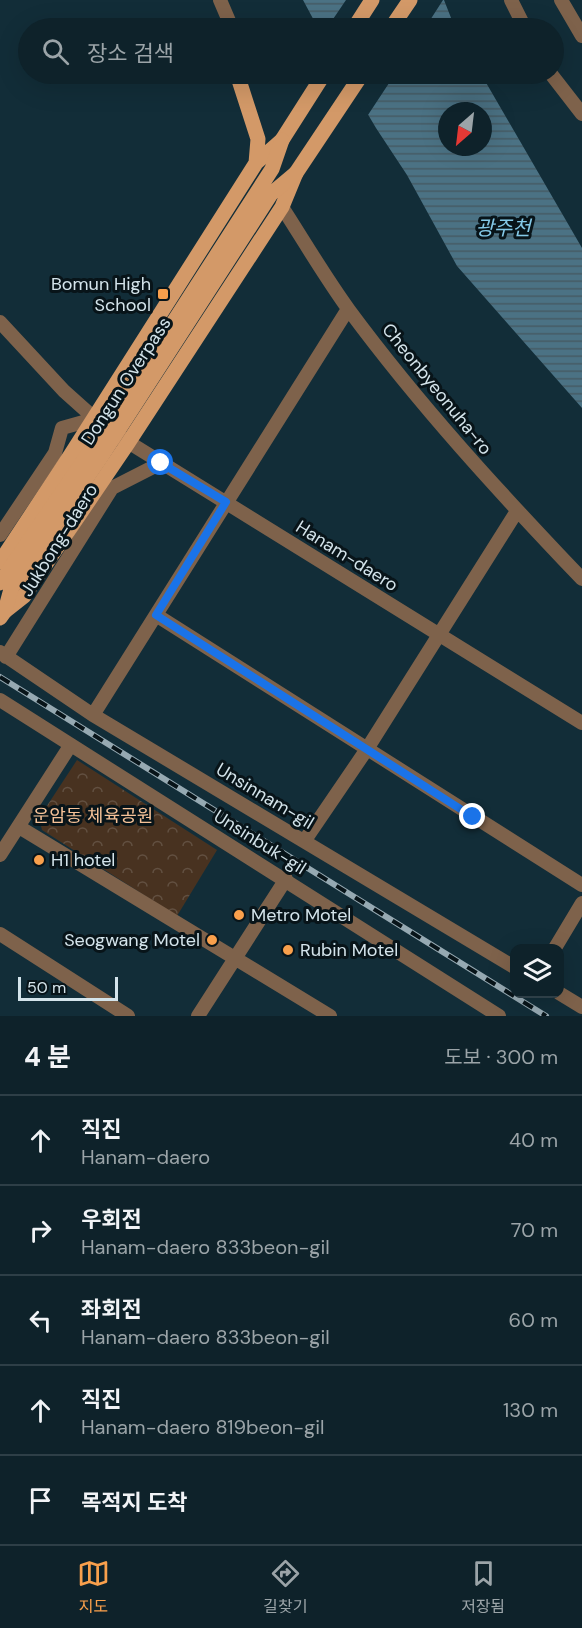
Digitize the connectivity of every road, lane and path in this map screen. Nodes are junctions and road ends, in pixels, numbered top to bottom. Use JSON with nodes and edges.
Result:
{"nodes":[{"id":1,"x":220,"y":0,"type":"edge"},
{"id":2,"x":372,"y":0,"type":"edge"},
{"id":3,"x":410,"y":0,"type":"edge"},
{"id":4,"x":511,"y":0,"type":"edge"},
{"id":5,"x":561,"y":0,"type":"edge"},
{"id":6,"x":228,"y":18,"type":"edge"},
{"id":7,"x":360,"y":18,"type":"edge"},
{"id":8,"x":398,"y":18,"type":"edge"},
{"id":9,"x":520,"y":18,"type":"edge"},
{"id":10,"x":582,"y":36,"type":"edge"},
{"id":11,"x":240,"y":84,"type":"edge"},
{"id":12,"x":318,"y":84,"type":"edge"},
{"id":13,"x":355,"y":84,"type":"edge"},
{"id":14,"x":559,"y":84,"type":"edge"},
{"id":15,"x":582,"y":114,"type":"edge"},
{"id":16,"x":282,"y":140,"type":"junction"},
{"id":17,"x":256,"y":163,"type":"junction"},
{"id":18,"x":296,"y":173,"type":"junction"},
{"id":19,"x":282,"y":207,"type":"junction"},
{"id":20,"x":348,"y":309,"type":"junction"},
{"id":21,"x":1,"y":326,"type":"edge"},
{"id":22,"x":94,"y":418,"type":"junction"},
{"id":23,"x":129,"y":443,"type":"junction"},
{"id":24,"x":161,"y":463,"type":"junction"},
{"id":25,"x":226,"y":502,"type":"junction"},
{"id":26,"x":517,"y":511,"type":"junction"},
{"id":27,"x":0,"y":535,"type":"edge"},
{"id":28,"x":0,"y":562,"type":"edge"},
{"id":29,"x":582,"y":579,"type":"edge"},
{"id":30,"x":0,"y":583,"type":"edge"},
{"id":31,"x":2,"y":614,"type":"edge"},
{"id":32,"x":156,"y":615,"type":"junction"},
{"id":33,"x":440,"y":635,"type":"junction"},
{"id":34,"x":3,"y":655,"type":"edge"},
{"id":35,"x":0,"y":700,"type":"edge"},
{"id":36,"x":93,"y":715,"type":"junction"},
{"id":37,"x":582,"y":723,"type":"edge"},
{"id":38,"x":70,"y":746,"type":"junction"},
{"id":39,"x":367,"y":749,"type":"junction"},
{"id":40,"x":18,"y":827,"type":"junction"},
{"id":41,"x":305,"y":840,"type":"junction"},
{"id":42,"x":0,"y":855,"type":"edge"},
{"id":43,"x":286,"y":879,"type":"junction"},
{"id":44,"x":582,"y":885,"type":"edge"},
{"id":45,"x":582,"y":903,"type":"edge"},
{"id":46,"x":0,"y":934,"type":"edge"},
{"id":47,"x":557,"y":944,"type":"edge"},
{"id":48,"x":235,"y":958,"type":"junction"},
{"id":49,"x":510,"y":965,"type":"edge"},
{"id":50,"x":564,"y":996,"type":"edge"},
{"id":51,"x":582,"y":1007,"type":"edge"},
{"id":52,"x":128,"y":1016,"type":"edge"},
{"id":53,"x":198,"y":1016,"type":"edge"},
{"id":54,"x":330,"y":1016,"type":"edge"},
{"id":55,"x":499,"y":1016,"type":"edge"}],
"edges":[{"from":1,"to":6,"type":"street"},
{"from":2,"to":7,"type":"main road"},
{"from":3,"to":8,"type":"main road"},
{"from":4,"to":9,"type":"street"},
{"from":5,"to":10,"type":"street"},
{"from":11,"to":17,"type":"main road"},
{"from":12,"to":16,"type":"main road"},
{"from":13,"to":18,"type":"main road"},
{"from":14,"to":15,"type":"street"},
{"from":16,"to":17,"type":"main road"},
{"from":16,"to":30,"type":"main road","name":"Dongun Overpass","bridge":true},
{"from":17,"to":22,"type":"main road"},
{"from":18,"to":19,"type":"main road"},
{"from":18,"to":31,"type":"main road","name":"Dongun Overpass","bridge":true},
{"from":19,"to":20,"type":"street","name":"Cheonbyeonuha-ro"},
{"from":19,"to":23,"type":"main road"},
{"from":20,"to":25,"type":"street"},
{"from":20,"to":26,"type":"street","name":"Cheonbyeonuha-ro"},
{"from":21,"to":22,"type":"street","name":"Hanam-daero"},
{"from":22,"to":23,"type":"street","name":"Hanam-daero"},
{"from":22,"to":27,"type":"street"},
{"from":22,"to":28,"type":"main road"},
{"from":23,"to":24,"type":"street","name":"Hanam-daero"},
{"from":23,"to":31,"type":"main road"},
{"from":24,"to":25,"type":"street","name":"Hanam-daero"},
{"from":24,"to":34,"type":"street","name":"Jukbong-daero"},
{"from":25,"to":32,"type":"street"},
{"from":25,"to":33,"type":"street","name":"Hanam-daero"},
{"from":26,"to":29,"type":"street","name":"Cheonbyeonuha-ro"},
{"from":26,"to":33,"type":"street"},
{"from":32,"to":36,"type":"street"},
{"from":32,"to":39,"type":"street"},
{"from":33,"to":37,"type":"street","name":"Hanam-daero"},
{"from":33,"to":39,"type":"street"},
{"from":34,"to":36,"type":"street","name":"Unsinnam-gil"},
{"from":35,"to":38,"type":"street","name":"Unsinbuk-gil"},
{"from":36,"to":41,"type":"street","name":"Unsinnam-gil"},
{"from":38,"to":40,"type":"street"},
{"from":38,"to":43,"type":"street","name":"Unsinbuk-gil"},
{"from":39,"to":41,"type":"street"},
{"from":39,"to":44,"type":"street"},
{"from":40,"to":42,"type":"street"},
{"from":40,"to":48,"type":"street"},
{"from":41,"to":49,"type":"street","name":"Unsinnam-gil"},
{"from":43,"to":48,"type":"street"},
{"from":43,"to":55,"type":"street","name":"Unsinbuk-gil"},
{"from":45,"to":47,"type":"street"},
{"from":46,"to":52,"type":"street"},
{"from":48,"to":53,"type":"street"},
{"from":48,"to":54,"type":"street"},
{"from":50,"to":51,"type":"street"}]}
